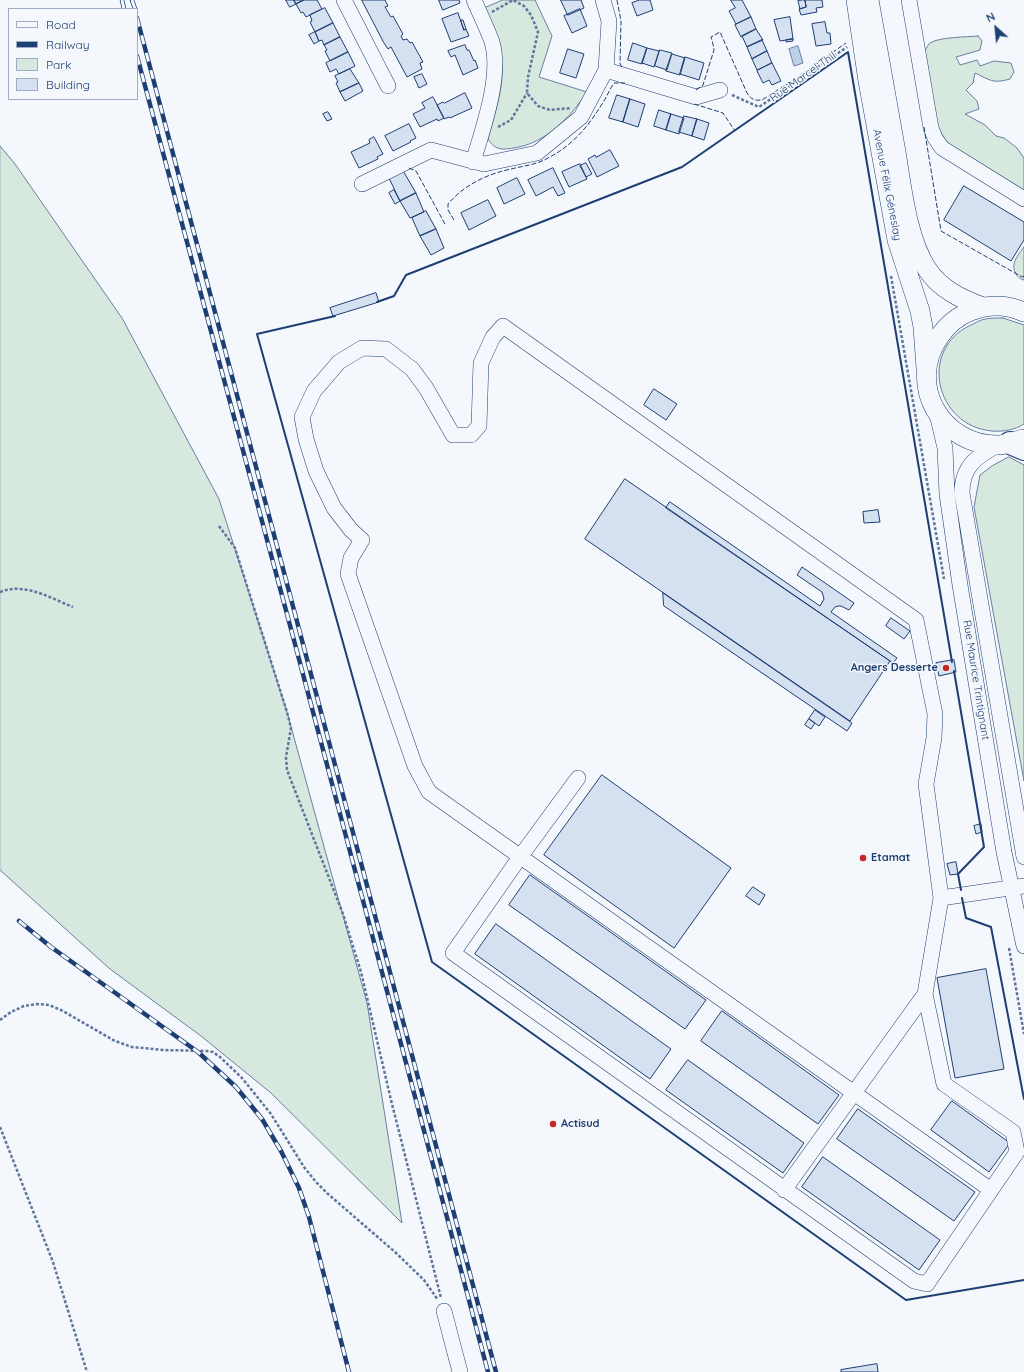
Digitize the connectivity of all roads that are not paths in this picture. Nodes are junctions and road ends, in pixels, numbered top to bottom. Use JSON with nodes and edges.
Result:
{"nodes":[{"id":1,"x":344,"y":0,"type":"edge"},
{"id":2,"x":474,"y":0,"type":"edge"},
{"id":3,"x":603,"y":0,"type":"edge"},
{"id":4,"x":856,"y":0,"type":"edge"},
{"id":5,"x":869,"y":0,"type":"edge"},
{"id":6,"x":909,"y":0,"type":"edge"},
{"id":7,"x":606,"y":70,"type":"junction"},
{"id":8,"x":388,"y":86,"type":"dead end"},
{"id":9,"x":720,"y":90,"type":"road end"},
{"id":10,"x":473,"y":162,"type":"junction"},
{"id":11,"x":362,"y":184,"type":"dead end"},
{"id":12,"x":1024,"y":199,"type":"edge"},
{"id":13,"x":983,"y":307,"type":"junction"},
{"id":14,"x":1021,"y":309,"type":"edge"},
{"id":15,"x":926,"y":368,"type":"junction"},
{"id":16,"x":937,"y":414,"type":"junction"},
{"id":17,"x":1016,"y":445,"type":"edge"},
{"id":18,"x":578,"y":778,"type":"dead end"},
{"id":19,"x":520,"y":857,"type":"junction"},
{"id":20,"x":1024,"y":857,"type":"edge"},
{"id":21,"x":1018,"y":887,"type":"edge"},
{"id":22,"x":941,"y":898,"type":"junction"},
{"id":23,"x":1024,"y":946,"type":"edge"},
{"id":24,"x":925,"y":994,"type":"junction"},
{"id":25,"x":854,"y":1093,"type":"junction"},
{"id":26,"x":784,"y":1190,"type":"junction"},
{"id":27,"x":991,"y":1190,"type":"junction"},
{"id":28,"x":444,"y":1311,"type":"road end"},
{"id":29,"x":460,"y":1372,"type":"edge"}],
"edges":[{"from":1,"to":8,"type":"street"},
{"from":2,"to":10,"type":"street"},
{"from":3,"to":7,"type":"street"},
{"from":4,"to":15,"type":"main road","name":"Avenue Félix Géneslay"},
{"from":5,"to":13,"type":"main road","name":"Avenue Félix Géneslay"},
{"from":6,"to":12,"type":"street"},
{"from":7,"to":9,"type":"street"},
{"from":7,"to":10,"type":"street"},
{"from":10,"to":11,"type":"street"},
{"from":13,"to":14,"type":"main road"},
{"from":13,"to":15,"type":"main road"},
{"from":15,"to":16,"type":"main road","name":"Avenue Félix Géneslay"},
{"from":16,"to":17,"type":"main road"},
{"from":16,"to":21,"type":"street","name":"Rue Maurice Trintignant"},
{"from":17,"to":20,"type":"street","name":"Rue Maurice Trintignant"},
{"from":18,"to":19,"type":"street"},
{"from":19,"to":22,"type":"street"},
{"from":19,"to":25,"type":"street"},
{"from":19,"to":26,"type":"street"},
{"from":21,"to":22,"type":"street"},
{"from":21,"to":23,"type":"street","name":"Rue Maurice Trintignant"},
{"from":22,"to":24,"type":"street"},
{"from":24,"to":25,"type":"street"},
{"from":24,"to":27,"type":"street"},
{"from":25,"to":26,"type":"street"},
{"from":25,"to":27,"type":"street"},
{"from":26,"to":27,"type":"street"},
{"from":28,"to":29,"type":"street"}]}
